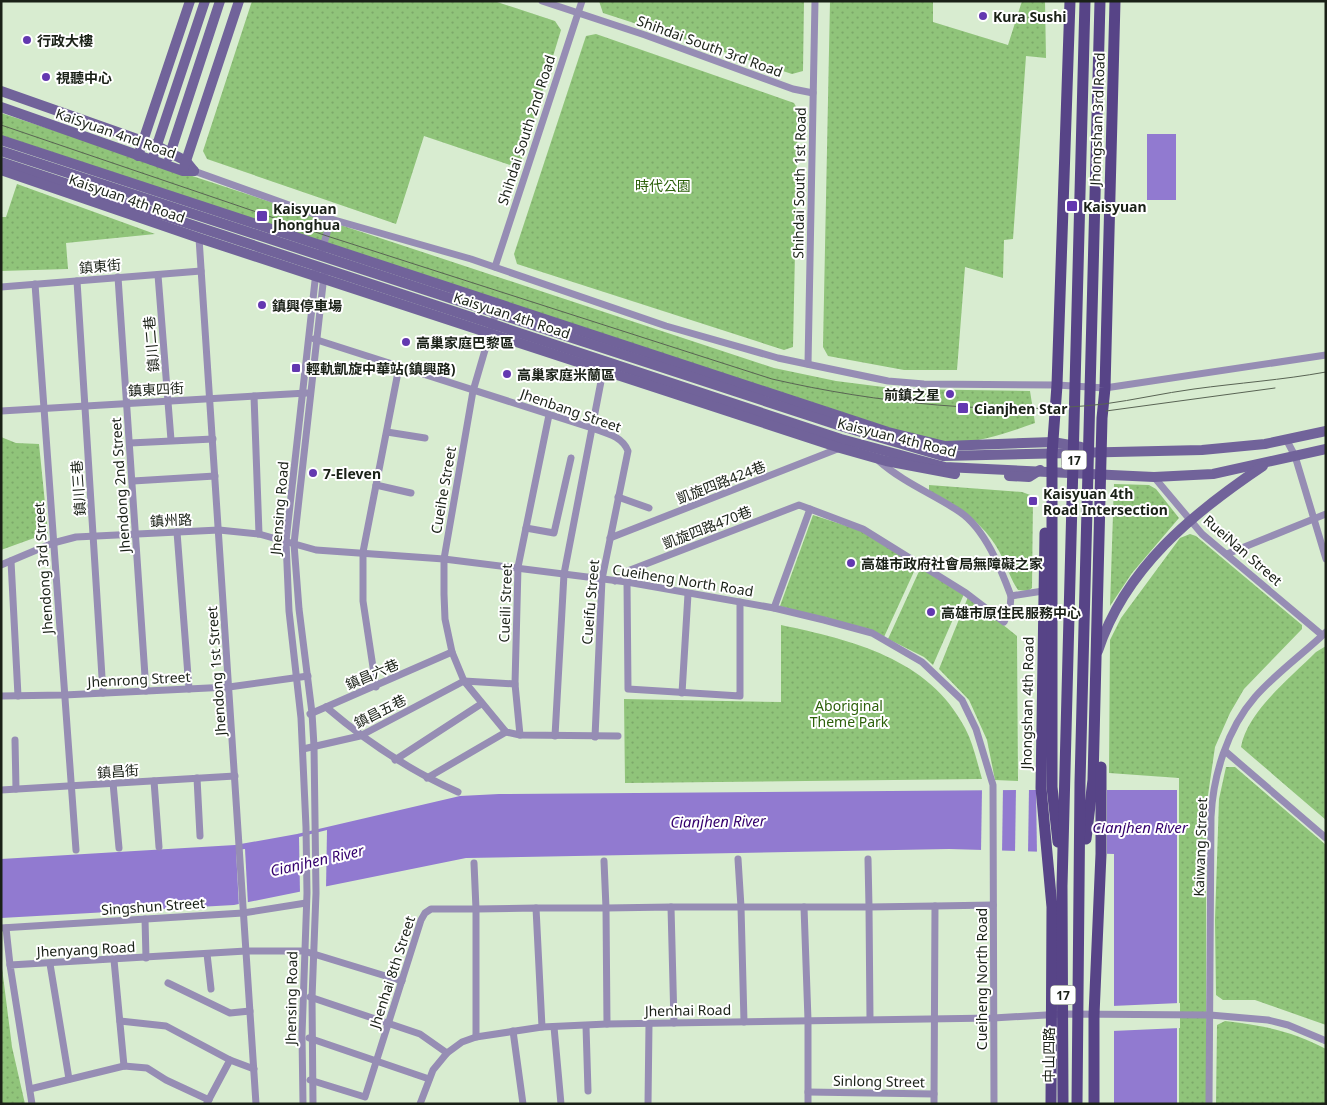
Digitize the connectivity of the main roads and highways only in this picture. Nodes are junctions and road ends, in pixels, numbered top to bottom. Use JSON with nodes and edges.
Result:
{"nodes":[{"id":1,"x":1070,"y":1,"type":"edge"},
{"id":2,"x":1085,"y":1,"type":"edge"},
{"id":3,"x":1100,"y":1,"type":"edge"},
{"id":4,"x":1115,"y":1,"type":"edge"},
{"id":5,"x":1053,"y":471,"type":"junction"},
{"id":6,"x":1100,"y":474,"type":"junction"},
{"id":7,"x":1097,"y":786,"type":"junction"},
{"id":8,"x":1047,"y":787,"type":"junction"},
{"id":9,"x":1061,"y":853,"type":"junction"},
{"id":10,"x":1082,"y":853,"type":"junction"},
{"id":11,"x":1058,"y":1015,"type":"junction"},
{"id":12,"x":1052,"y":1104,"type":"edge"},
{"id":13,"x":1063,"y":1104,"type":"edge"},
{"id":14,"x":1077,"y":1104,"type":"edge"},
{"id":15,"x":1094,"y":1104,"type":"edge"}],
"edges":[{"from":1,"to":5,"type":"main road","name":"Jhongshan 4th Road","number":"17"},
{"from":2,"to":9,"type":"main road","name":"Jhongshan 3rd Road","number":"17"},
{"from":3,"to":10,"type":"main road","name":"Jhongshan 3rd Road","number":"17"},
{"from":4,"to":6,"type":"main road","name":"Jhongshan 3rd Road","number":"17"},
{"from":5,"to":8,"type":"main road","name":"Jhongshan 4th Road","number":"17"},
{"from":5,"to":8,"type":"main road","name":"Jhongshan 4th Road","number":"17"},
{"from":6,"to":7,"type":"main road","number":"17"},
{"from":6,"to":7,"type":"main road","number":"17"},
{"from":7,"to":10,"type":"main road","number":"17"},
{"from":7,"to":15,"type":"main road","number":"17"},
{"from":8,"to":9,"type":"main road","number":"17"},
{"from":8,"to":11,"type":"main road","number":"17"},
{"from":9,"to":11,"type":"main road","name":"中山四路","number":"17"},
{"from":10,"to":14,"type":"main road","name":"中山四路","number":"17"},
{"from":11,"to":12,"type":"main road","number":"17"},
{"from":11,"to":13,"type":"main road","name":"中山四路","number":"17"}]}
